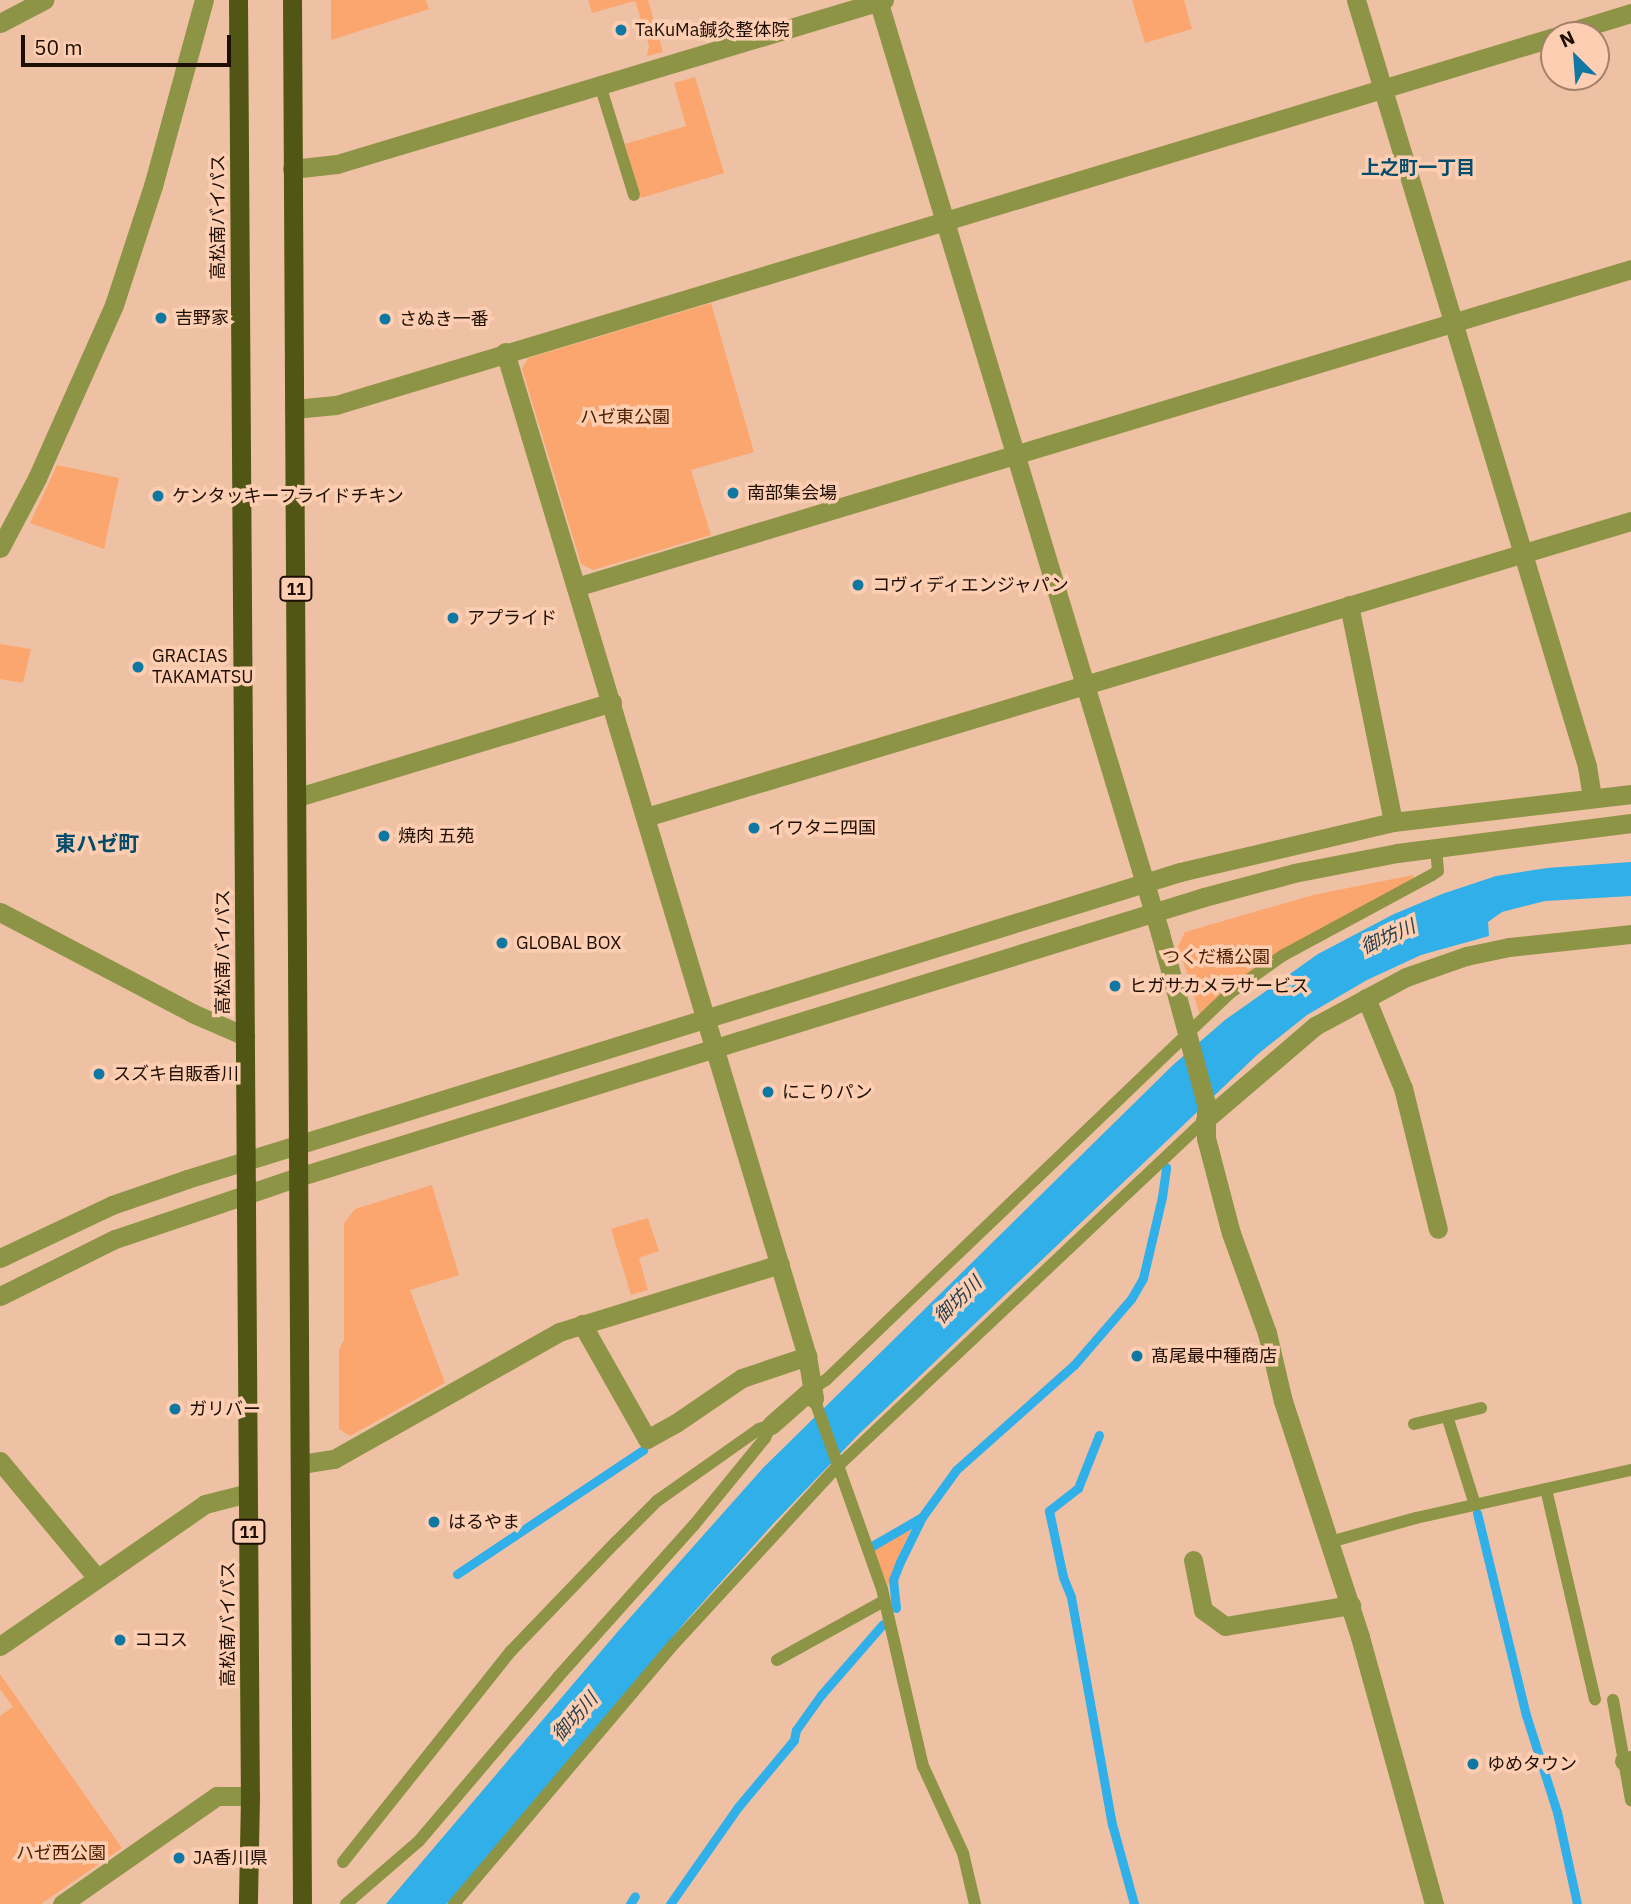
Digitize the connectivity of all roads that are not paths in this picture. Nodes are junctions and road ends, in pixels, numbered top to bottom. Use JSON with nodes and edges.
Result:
{"nodes":[{"id":1,"x":44,"y":0,"type":"edge"},
{"id":2,"x":204,"y":0,"type":"edge"},
{"id":3,"x":238,"y":0,"type":"edge"},
{"id":4,"x":292,"y":0,"type":"edge"},
{"id":5,"x":1356,"y":0,"type":"edge"},
{"id":6,"x":880,"y":1,"type":"edge"},
{"id":7,"x":1631,"y":13,"type":"edge"},
{"id":8,"x":1605,"y":21,"type":"edge"},
{"id":9,"x":0,"y":23,"type":"edge"},
{"id":10,"x":1540,"y":41,"type":"edge"},
{"id":11,"x":600,"y":85,"type":"junction"},
{"id":12,"x":1382,"y":88,"type":"junction"},
{"id":13,"x":292,"y":169,"type":"junction"},
{"id":14,"x":634,"y":195,"type":"dead end"},
{"id":15,"x":944,"y":220,"type":"junction"},
{"id":16,"x":1631,"y":270,"type":"edge"},
{"id":17,"x":1454,"y":324,"type":"junction"},
{"id":18,"x":505,"y":352,"type":"junction"},
{"id":19,"x":294,"y":409,"type":"junction"},
{"id":20,"x":1016,"y":456,"type":"junction"},
{"id":21,"x":1631,"y":521,"type":"edge"},
{"id":22,"x":0,"y":548,"type":"edge"},
{"id":23,"x":1523,"y":553,"type":"junction"},
{"id":24,"x":576,"y":587,"type":"junction"},
{"id":25,"x":1349,"y":605,"type":"junction"},
{"id":26,"x":1084,"y":685,"type":"junction"},
{"id":27,"x":612,"y":702,"type":"junction"},
{"id":28,"x":1631,"y":794,"type":"edge"},
{"id":29,"x":298,"y":797,"type":"junction"},
{"id":30,"x":1592,"y":797,"type":"junction"},
{"id":31,"x":646,"y":817,"type":"junction"},
{"id":32,"x":1393,"y":822,"type":"junction"},
{"id":33,"x":1631,"y":823,"type":"edge"},
{"id":34,"x":1436,"y":847,"type":"junction"},
{"id":35,"x":1144,"y":882,"type":"junction"},
{"id":36,"x":0,"y":912,"type":"edge"},
{"id":37,"x":1154,"y":913,"type":"junction"},
{"id":38,"x":1631,"y":934,"type":"edge"},
{"id":39,"x":1366,"y":998,"type":"junction"},
{"id":40,"x":706,"y":1017,"type":"junction"},
{"id":41,"x":245,"y":1036,"type":"junction"},
{"id":42,"x":1190,"y":1036,"type":"junction"},
{"id":43,"x":715,"y":1049,"type":"junction"},
{"id":44,"x":1206,"y":1112,"type":"junction"},
{"id":45,"x":299,"y":1146,"type":"junction"},
{"id":46,"x":246,"y":1161,"type":"junction"},
{"id":47,"x":298,"y":1177,"type":"junction"},
{"id":48,"x":246,"y":1196,"type":"junction"},
{"id":49,"x":1438,"y":1229,"type":"dead end"},
{"id":50,"x":0,"y":1258,"type":"edge"},
{"id":51,"x":780,"y":1264,"type":"junction"},
{"id":52,"x":0,"y":1296,"type":"edge"},
{"id":53,"x":583,"y":1324,"type":"junction"},
{"id":54,"x":807,"y":1356,"type":"junction"},
{"id":55,"x":813,"y":1394,"type":"junction"},
{"id":56,"x":1481,"y":1408,"type":"dead end"},
{"id":57,"x":1447,"y":1416,"type":"junction"},
{"id":58,"x":1414,"y":1424,"type":"dead end"},
{"id":59,"x":771,"y":1425,"type":"junction"},
{"id":60,"x":0,"y":1461,"type":"edge"},
{"id":61,"x":835,"y":1462,"type":"junction"},
{"id":62,"x":301,"y":1464,"type":"junction"},
{"id":63,"x":1631,"y":1470,"type":"edge"},
{"id":64,"x":1546,"y":1489,"type":"junction"},
{"id":65,"x":248,"y":1493,"type":"junction"},
{"id":66,"x":1475,"y":1505,"type":"junction"},
{"id":67,"x":1330,"y":1542,"type":"junction"},
{"id":68,"x":1193,"y":1560,"type":"dead end"},
{"id":69,"x":97,"y":1578,"type":"junction"},
{"id":70,"x":884,"y":1601,"type":"junction"},
{"id":71,"x":1351,"y":1605,"type":"junction"},
{"id":72,"x":0,"y":1646,"type":"edge"},
{"id":73,"x":777,"y":1660,"type":"dead end"},
{"id":74,"x":1595,"y":1699,"type":"dead end"},
{"id":75,"x":1613,"y":1700,"type":"dead end"},
{"id":76,"x":1627,"y":1760,"type":"edge"},
{"id":77,"x":250,"y":1796,"type":"junction"},
{"id":78,"x":1631,"y":1800,"type":"edge"},
{"id":79,"x":343,"y":1862,"type":"dead end"},
{"id":80,"x":62,"y":1904,"type":"edge"},
{"id":81,"x":248,"y":1904,"type":"edge"},
{"id":82,"x":302,"y":1904,"type":"edge"},
{"id":83,"x":346,"y":1904,"type":"edge"},
{"id":84,"x":454,"y":1904,"type":"edge"},
{"id":85,"x":975,"y":1904,"type":"edge"},
{"id":86,"x":1434,"y":1904,"type":"edge"}],
"edges":[{"from":1,"to":9,"type":"street"},
{"from":2,"to":22,"type":"street"},
{"from":3,"to":41,"type":"highway","name":"高松南バイパス","number":"11"},
{"from":4,"to":13,"type":"highway","number":"11"},
{"from":5,"to":12,"type":"street"},
{"from":6,"to":11,"type":"street"},
{"from":6,"to":15,"type":"street"},
{"from":7,"to":8,"type":"street"},
{"from":10,"to":12,"type":"street"},
{"from":11,"to":13,"type":"street"},
{"from":11,"to":14,"type":"lane"},
{"from":12,"to":15,"type":"street"},
{"from":12,"to":17,"type":"street"},
{"from":13,"to":19,"type":"highway","number":"11"},
{"from":15,"to":18,"type":"street"},
{"from":15,"to":20,"type":"street"},
{"from":16,"to":17,"type":"street"},
{"from":17,"to":20,"type":"street"},
{"from":17,"to":23,"type":"street"},
{"from":18,"to":19,"type":"street"},
{"from":18,"to":24,"type":"street"},
{"from":19,"to":29,"type":"highway","number":"11"},
{"from":20,"to":24,"type":"street"},
{"from":20,"to":26,"type":"street"},
{"from":21,"to":23,"type":"street"},
{"from":23,"to":25,"type":"street"},
{"from":23,"to":30,"type":"street"},
{"from":24,"to":27,"type":"street"},
{"from":25,"to":26,"type":"street"},
{"from":25,"to":32,"type":"street"},
{"from":26,"to":31,"type":"street"},
{"from":26,"to":35,"type":"street"},
{"from":27,"to":29,"type":"street"},
{"from":27,"to":31,"type":"street"},
{"from":28,"to":30,"type":"street"},
{"from":29,"to":45,"type":"highway","number":"11"},
{"from":30,"to":32,"type":"street"},
{"from":31,"to":40,"type":"street"},
{"from":32,"to":35,"type":"street"},
{"from":33,"to":34,"type":"street"},
{"from":34,"to":37,"type":"street"},
{"from":34,"to":42,"type":"lane"},
{"from":35,"to":37,"type":"street"},
{"from":35,"to":40,"type":"street"},
{"from":36,"to":41,"type":"street"},
{"from":37,"to":42,"type":"street"},
{"from":37,"to":43,"type":"street"},
{"from":38,"to":39,"type":"street"},
{"from":39,"to":44,"type":"street"},
{"from":39,"to":49,"type":"street"},
{"from":40,"to":43,"type":"street"},
{"from":40,"to":45,"type":"street"},
{"from":41,"to":46,"type":"highway","name":"高松南バイパス","number":"11"},
{"from":42,"to":44,"type":"street"},
{"from":42,"to":55,"type":"lane"},
{"from":43,"to":47,"type":"street"},
{"from":43,"to":51,"type":"street"},
{"from":44,"to":61,"type":"lane"},
{"from":44,"to":67,"type":"street"},
{"from":45,"to":46,"type":"street"},
{"from":45,"to":47,"type":"highway","number":"11"},
{"from":46,"to":48,"type":"highway","name":"高松南バイパス","number":"11"},
{"from":46,"to":50,"type":"street"},
{"from":47,"to":48,"type":"street"},
{"from":47,"to":62,"type":"highway","number":"11"},
{"from":48,"to":52,"type":"street"},
{"from":48,"to":65,"type":"highway","name":"高松南バイパス","number":"11"},
{"from":51,"to":53,"type":"street"},
{"from":51,"to":54,"type":"street"},
{"from":53,"to":54,"type":"street"},
{"from":53,"to":62,"type":"street"},
{"from":54,"to":55,"type":"street"},
{"from":55,"to":59,"type":"street"},
{"from":55,"to":61,"type":"lane"},
{"from":56,"to":57,"type":"lane"},
{"from":57,"to":58,"type":"lane"},
{"from":57,"to":66,"type":"lane"},
{"from":59,"to":79,"type":"lane"},
{"from":59,"to":83,"type":"lane"},
{"from":60,"to":69,"type":"street"},
{"from":61,"to":70,"type":"lane"},
{"from":61,"to":84,"type":"lane"},
{"from":62,"to":82,"type":"highway","number":"11"},
{"from":63,"to":64,"type":"lane"},
{"from":64,"to":66,"type":"lane"},
{"from":64,"to":74,"type":"lane"},
{"from":65,"to":69,"type":"street"},
{"from":65,"to":77,"type":"highway","name":"高松南バイパス","number":"11"},
{"from":66,"to":67,"type":"lane"},
{"from":67,"to":71,"type":"street"},
{"from":68,"to":71,"type":"street"},
{"from":69,"to":72,"type":"street"},
{"from":70,"to":73,"type":"lane"},
{"from":70,"to":85,"type":"lane"},
{"from":71,"to":86,"type":"street"},
{"from":75,"to":76,"type":"lane"},
{"from":76,"to":78,"type":"lane"},
{"from":77,"to":80,"type":"street"},
{"from":77,"to":81,"type":"highway","name":"高松南バイパス","number":"11"}]}
